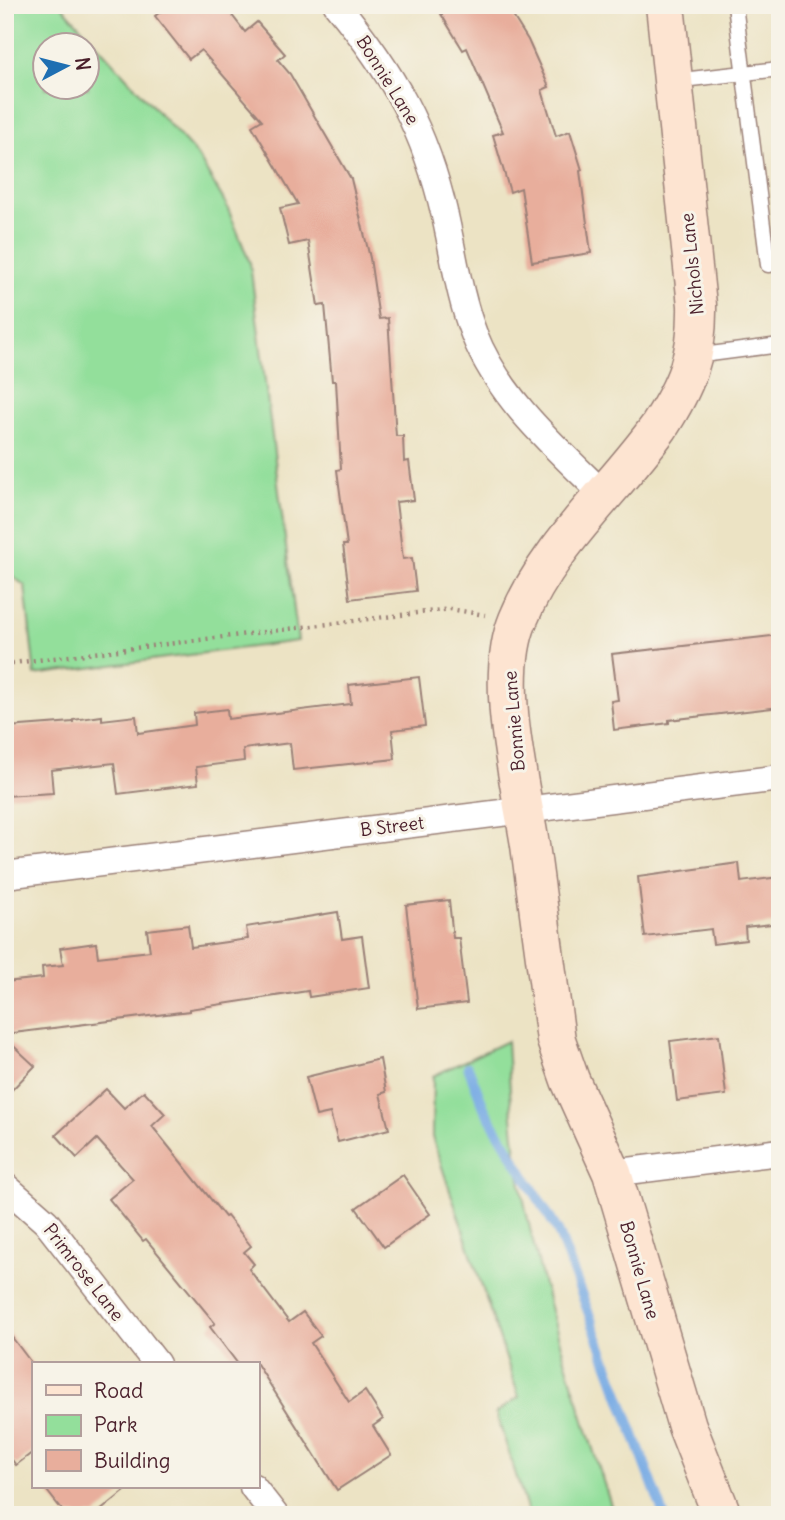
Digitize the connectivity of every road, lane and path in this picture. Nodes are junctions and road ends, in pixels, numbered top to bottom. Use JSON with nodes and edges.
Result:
{"nodes":[{"id":1,"x":337,"y":5,"type":"edge"},
{"id":2,"x":665,"y":5,"type":"edge"},
{"id":3,"x":735,"y":5,"type":"edge"},
{"id":4,"x":780,"y":69,"type":"edge"},
{"id":5,"x":743,"y":73,"type":"junction"},
{"id":6,"x":672,"y":81,"type":"junction"},
{"id":7,"x":780,"y":263,"type":"edge"},
{"id":8,"x":780,"y":345,"type":"edge"},
{"id":9,"x":695,"y":356,"type":"junction"},
{"id":10,"x":604,"y":495,"type":"junction"},
{"id":11,"x":517,"y":621,"type":"junction"},
{"id":12,"x":5,"y":664,"type":"edge"},
{"id":13,"x":780,"y":778,"type":"edge"},
{"id":14,"x":524,"y":810,"type":"junction"},
{"id":15,"x":5,"y":875,"type":"edge"},
{"id":16,"x":780,"y":1152,"type":"edge"},
{"id":17,"x":612,"y":1173,"type":"junction"},
{"id":18,"x":5,"y":1186,"type":"edge"},
{"id":19,"x":155,"y":1362,"type":"edge"},
{"id":20,"x":254,"y":1488,"type":"edge"},
{"id":21,"x":275,"y":1515,"type":"edge"},
{"id":22,"x":722,"y":1515,"type":"edge"}],
"edges":[{"from":1,"to":10,"type":"street","name":"Bonnie Lane"},
{"from":2,"to":6,"type":"street","name":"Nichols Lane"},
{"from":3,"to":5,"type":"lane"},
{"from":4,"to":5,"type":"lane"},
{"from":5,"to":6,"type":"lane"},
{"from":5,"to":7,"type":"lane"},
{"from":6,"to":9,"type":"street","name":"Nichols Lane"},
{"from":8,"to":9,"type":"lane"},
{"from":9,"to":10,"type":"street","name":"Nichols Lane"},
{"from":10,"to":11,"type":"street","name":"Bonnie Lane"},
{"from":11,"to":12,"type":"path"},
{"from":11,"to":14,"type":"street","name":"Bonnie Lane"},
{"from":13,"to":14,"type":"street","name":"B Street"},
{"from":14,"to":15,"type":"street","name":"B Street"},
{"from":14,"to":17,"type":"street","name":"Bonnie Lane"},
{"from":16,"to":17,"type":"street"},
{"from":17,"to":22,"type":"street","name":"Bonnie Lane"},
{"from":18,"to":19,"type":"street","name":"Primrose Lane"},
{"from":20,"to":21,"type":"street"}]}
